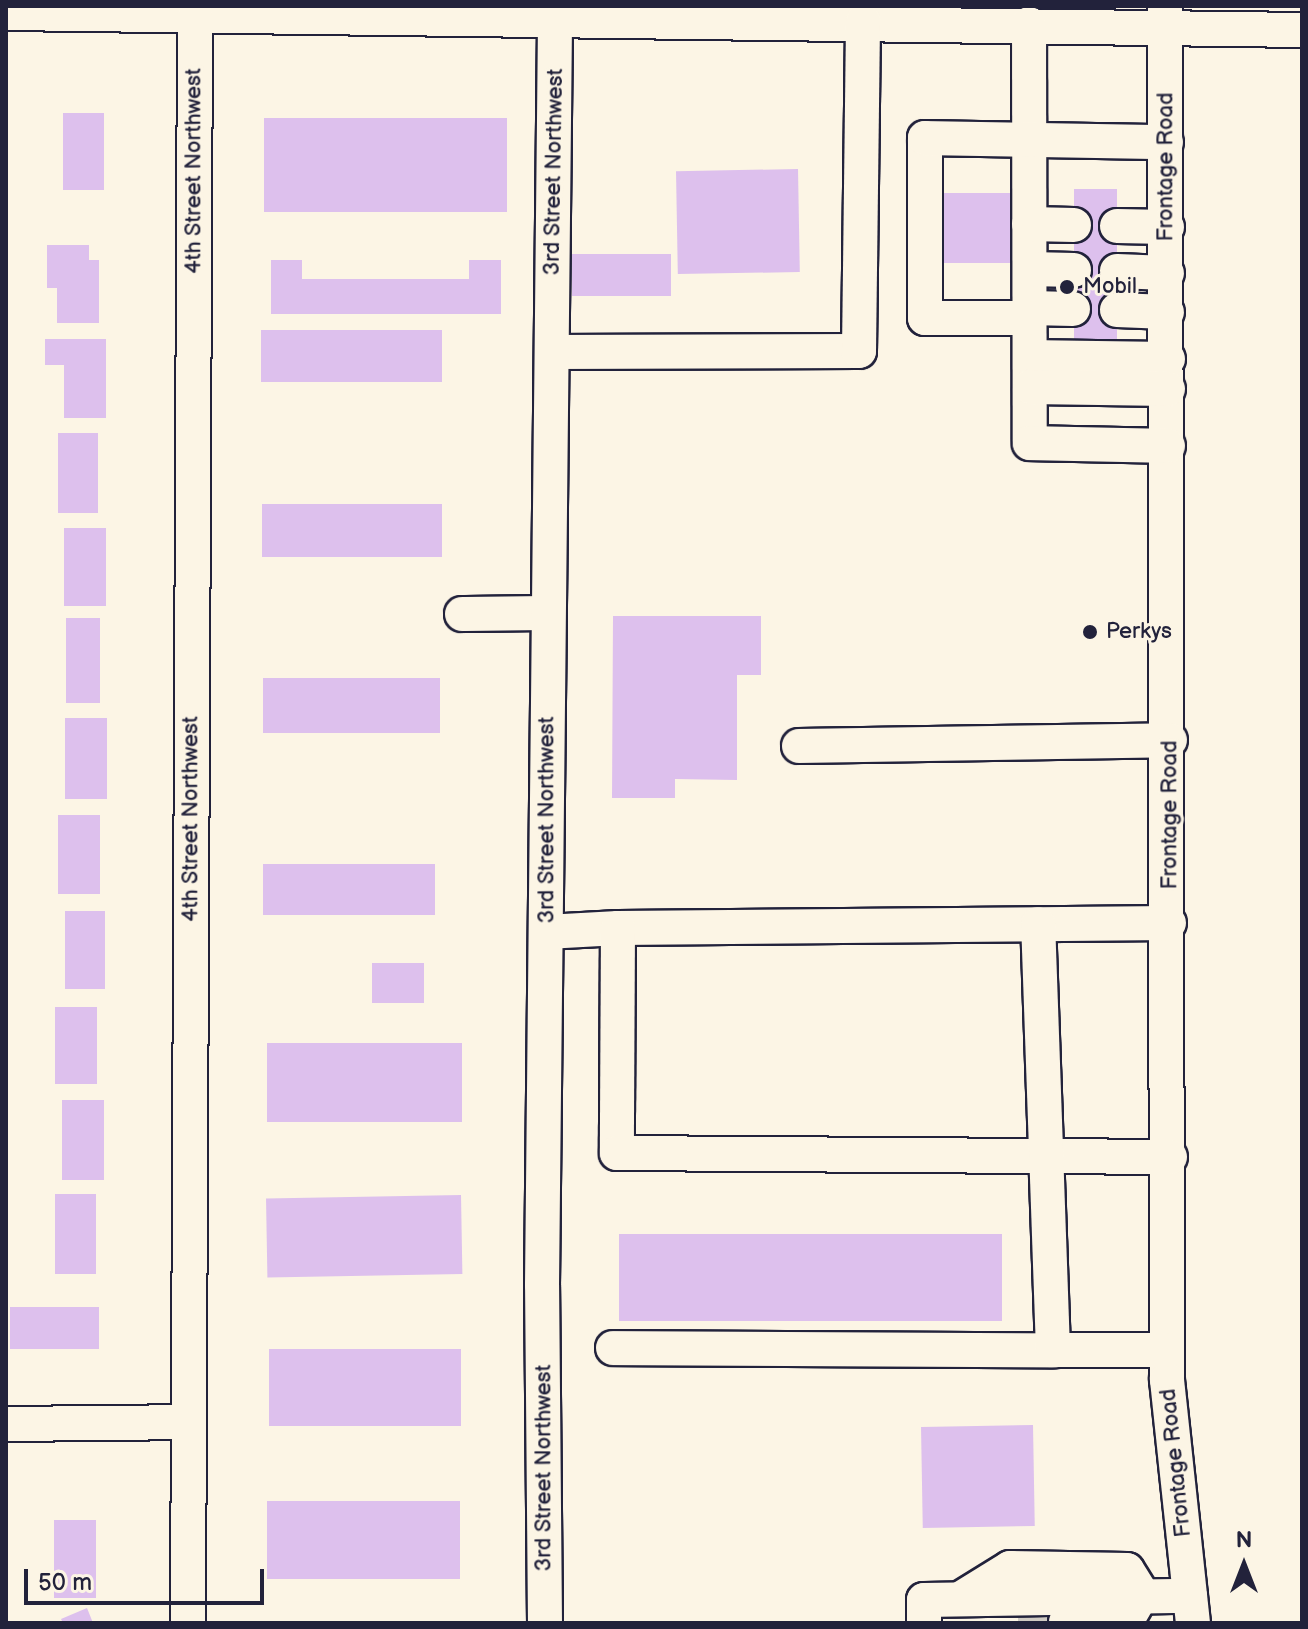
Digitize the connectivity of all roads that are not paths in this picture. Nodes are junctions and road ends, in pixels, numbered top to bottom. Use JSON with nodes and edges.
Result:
{"nodes":[{"id":1,"x":91,"y":10,"type":"edge"},
{"id":2,"x":284,"y":12,"type":"edge"},
{"id":3,"x":482,"y":12,"type":"edge"},
{"id":4,"x":6,"y":13,"type":"edge"},
{"id":5,"x":195,"y":15,"type":"junction"},
{"id":6,"x":1166,"y":16,"type":"edge"},
{"id":7,"x":555,"y":18,"type":"junction"},
{"id":8,"x":863,"y":21,"type":"junction"},
{"id":9,"x":1029,"y":24,"type":"junction"},
{"id":10,"x":1302,"y":30,"type":"edge"},
{"id":11,"x":1029,"y":139,"type":"junction"},
{"id":12,"x":1166,"y":142,"type":"junction"},
{"id":13,"x":1029,"y":224,"type":"junction"},
{"id":14,"x":1074,"y":225,"type":"dead end"},
{"id":15,"x":1117,"y":226,"type":"dead end"},
{"id":16,"x":1167,"y":227,"type":"junction"},
{"id":17,"x":1030,"y":269,"type":"junction"},
{"id":18,"x":1074,"y":270,"type":"dead end"},
{"id":19,"x":1117,"y":271,"type":"dead end"},
{"id":20,"x":1167,"y":273,"type":"junction"},
{"id":21,"x":1073,"y":309,"type":"dead end"},
{"id":22,"x":1117,"y":310,"type":"dead end"},
{"id":23,"x":1167,"y":312,"type":"junction"},
{"id":24,"x":1030,"y":313,"type":"junction"},
{"id":25,"x":552,"y":352,"type":"junction"},
{"id":26,"x":1030,"y":372,"type":"junction"},
{"id":27,"x":1168,"y":374,"type":"junction"},
{"id":28,"x":1168,"y":446,"type":"junction"},
{"id":29,"x":548,"y":613,"type":"junction"},
{"id":30,"x":462,"y":614,"type":"dead end"},
{"id":31,"x":1170,"y":740,"type":"junction"},
{"id":32,"x":799,"y":746,"type":"dead end"},
{"id":33,"x":1169,"y":923,"type":"junction"},
{"id":34,"x":1038,"y":924,"type":"junction"},
{"id":35,"x":618,"y":928,"type":"junction"},
{"id":36,"x":546,"y":932,"type":"junction"},
{"id":37,"x":1046,"y":1156,"type":"junction"},
{"id":38,"x":1170,"y":1157,"type":"junction"},
{"id":39,"x":613,"y":1348,"type":"dead end"},
{"id":40,"x":1053,"y":1350,"type":"junction"},
{"id":41,"x":1167,"y":1350,"type":"junction"},
{"id":42,"x":189,"y":1422,"type":"junction"},
{"id":43,"x":6,"y":1424,"type":"edge"},
{"id":44,"x":1142,"y":1594,"type":"junction"},
{"id":45,"x":959,"y":1600,"type":"junction"},
{"id":46,"x":1192,"y":1610,"type":"edge"},
{"id":47,"x":924,"y":1612,"type":"edge"},
{"id":48,"x":1018,"y":1622,"type":"edge"},
{"id":49,"x":1066,"y":1622,"type":"edge"},
{"id":50,"x":188,"y":1623,"type":"edge"},
{"id":51,"x":545,"y":1623,"type":"edge"}],
"edges":[{"from":1,"to":4,"type":"street"},
{"from":1,"to":5,"type":"street"},
{"from":2,"to":3,"type":"street"},
{"from":2,"to":5,"type":"street"},
{"from":3,"to":7,"type":"street"},
{"from":5,"to":42,"type":"street","name":"4th Street Northwest"},
{"from":6,"to":9,"type":"street"},
{"from":6,"to":10,"type":"street"},
{"from":6,"to":12,"type":"street","name":"Frontage Road"},
{"from":7,"to":8,"type":"street"},
{"from":7,"to":25,"type":"street","name":"3rd Street Northwest"},
{"from":8,"to":9,"type":"street"},
{"from":8,"to":25,"type":"street"},
{"from":9,"to":11,"type":"street"},
{"from":11,"to":12,"type":"street"},
{"from":11,"to":13,"type":"street"},
{"from":11,"to":24,"type":"street"},
{"from":12,"to":16,"type":"street","name":"Frontage Road"},
{"from":13,"to":14,"type":"street"},
{"from":13,"to":17,"type":"street"},
{"from":15,"to":16,"type":"street"},
{"from":16,"to":20,"type":"street","name":"Frontage Road"},
{"from":17,"to":18,"type":"street"},
{"from":17,"to":24,"type":"street"},
{"from":19,"to":20,"type":"street"},
{"from":20,"to":23,"type":"street","name":"Frontage Road"},
{"from":21,"to":24,"type":"street"},
{"from":22,"to":23,"type":"street"},
{"from":23,"to":27,"type":"street","name":"Frontage Road"},
{"from":24,"to":26,"type":"street"},
{"from":25,"to":29,"type":"street","name":"3rd Street Northwest"},
{"from":26,"to":27,"type":"street"},
{"from":26,"to":28,"type":"street"},
{"from":27,"to":28,"type":"street","name":"Frontage Road"},
{"from":28,"to":31,"type":"street","name":"Frontage Road"},
{"from":29,"to":30,"type":"street"},
{"from":29,"to":36,"type":"street","name":"3rd Street Northwest"},
{"from":31,"to":32,"type":"street"},
{"from":31,"to":33,"type":"street","name":"Frontage Road"},
{"from":33,"to":34,"type":"street"},
{"from":33,"to":38,"type":"street","name":"Frontage Road"},
{"from":34,"to":35,"type":"street"},
{"from":34,"to":37,"type":"street"},
{"from":35,"to":36,"type":"street"},
{"from":35,"to":37,"type":"street"},
{"from":36,"to":51,"type":"street","name":"3rd Street Northwest"},
{"from":37,"to":38,"type":"street"},
{"from":37,"to":40,"type":"street"},
{"from":38,"to":41,"type":"street","name":"Frontage Road"},
{"from":39,"to":40,"type":"street"},
{"from":40,"to":41,"type":"street"},
{"from":41,"to":46,"type":"street","name":"Frontage Road"},
{"from":42,"to":43,"type":"street"},
{"from":42,"to":50,"type":"street","name":"4th Street Northwest"},
{"from":44,"to":45,"type":"street"},
{"from":44,"to":46,"type":"street"},
{"from":44,"to":49,"type":"street"},
{"from":45,"to":47,"type":"street"},
{"from":45,"to":48,"type":"street"}]}
